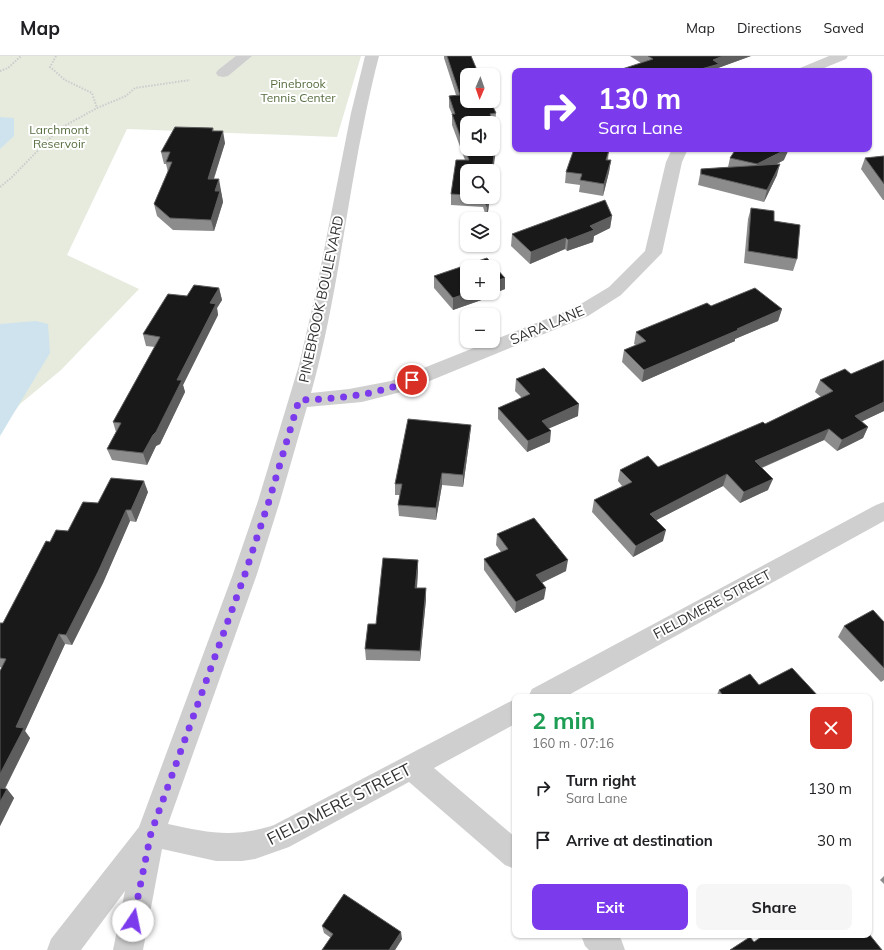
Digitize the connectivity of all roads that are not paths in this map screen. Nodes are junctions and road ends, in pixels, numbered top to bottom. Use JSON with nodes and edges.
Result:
{"nodes":[{"id":1,"x":245,"y":56,"type":"edge"},
{"id":2,"x":372,"y":56,"type":"edge"},
{"id":3,"x":841,"y":56,"type":"edge"},
{"id":4,"x":812,"y":68,"type":"edge"},
{"id":5,"x":223,"y":73,"type":"dead end"},
{"id":6,"x":679,"y":152,"type":"edge"},
{"id":7,"x":299,"y":400,"type":"junction"},
{"id":8,"x":884,"y":511,"type":"edge"},
{"id":9,"x":547,"y":694,"type":"edge"},
{"id":10,"x":512,"y":713,"type":"edge"},
{"id":11,"x":412,"y":767,"type":"junction"},
{"id":12,"x":151,"y":833,"type":"junction"},
{"id":13,"x":512,"y":852,"type":"edge"},
{"id":14,"x":599,"y":938,"type":"edge"},
{"id":15,"x":62,"y":950,"type":"edge"},
{"id":16,"x":128,"y":950,"type":"edge"},
{"id":17,"x":610,"y":950,"type":"edge"}],
"edges":[{"from":1,"to":5,"type":"street"},
{"from":2,"to":7,"type":"street","name":"PINEBROOK BOULEVARD"},
{"from":3,"to":4,"type":"street"},
{"from":6,"to":7,"type":"street","name":"SARA LANE"},
{"from":7,"to":12,"type":"street","name":"PINEBROOK BOULEVARD"},
{"from":8,"to":9,"type":"street","name":"FIELDMERE STREET"},
{"from":10,"to":11,"type":"street","name":"FIELDMERE STREET"},
{"from":11,"to":12,"type":"street","name":"FIELDMERE STREET"},
{"from":11,"to":13,"type":"street"},
{"from":12,"to":15,"type":"street","name":"PINEBROOK BOULEVARD"},
{"from":12,"to":16,"type":"street","name":"PINEBROOK BOULEVARD"},
{"from":14,"to":17,"type":"street"}]}
